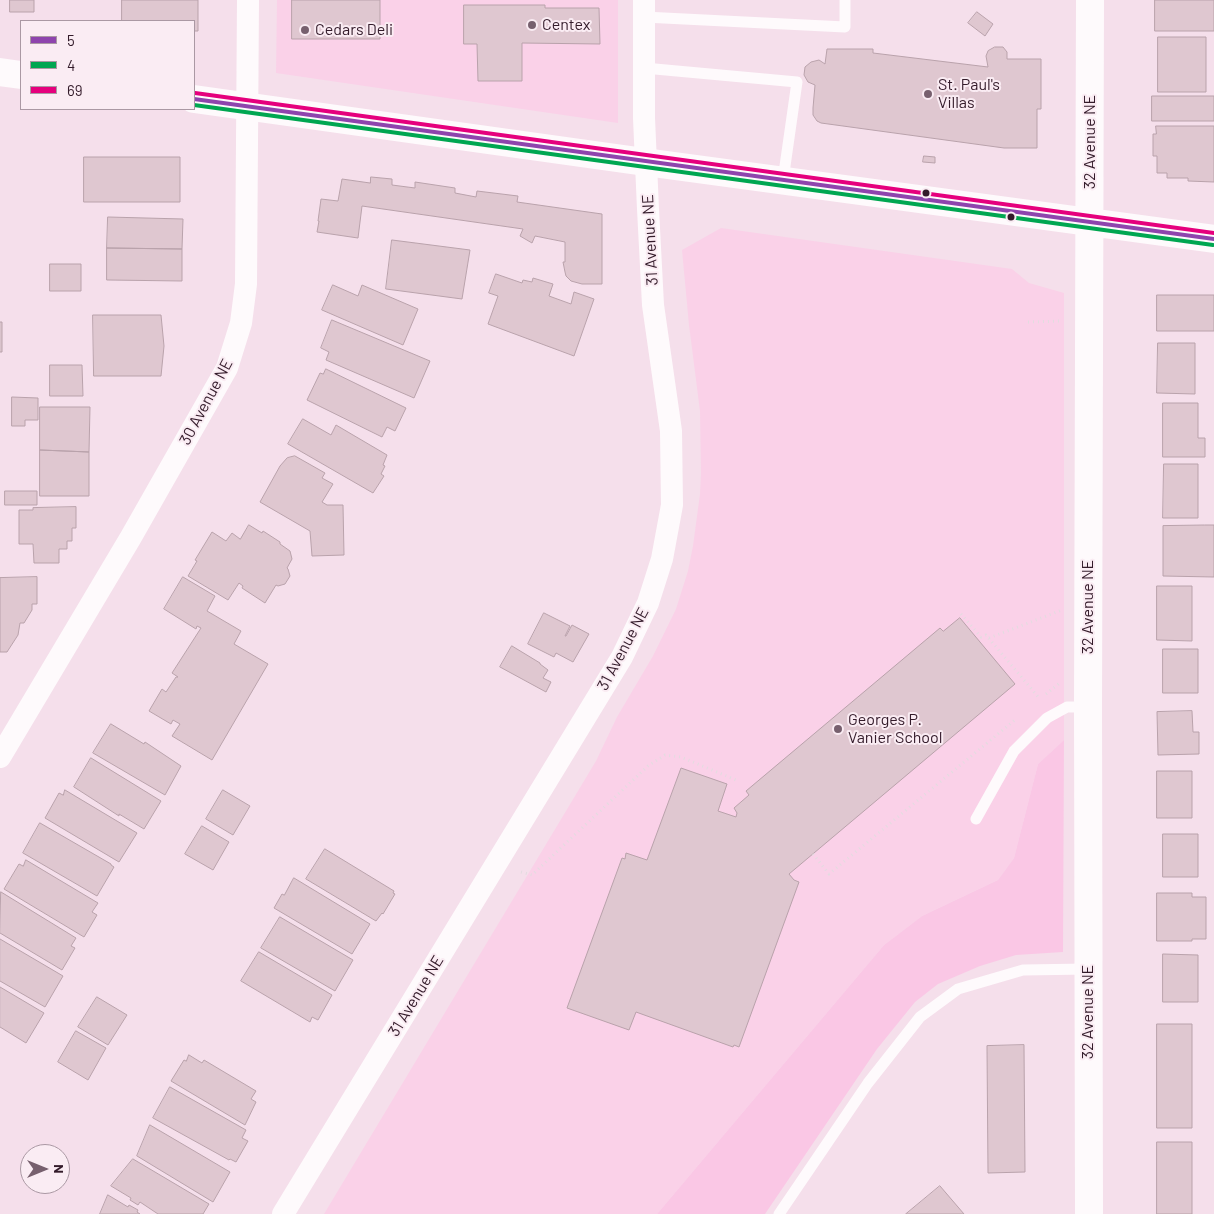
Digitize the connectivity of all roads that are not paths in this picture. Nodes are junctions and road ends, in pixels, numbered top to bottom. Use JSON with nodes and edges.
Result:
{"nodes":[{"id":1,"x":248,"y":0,"type":"edge"},
{"id":2,"x":845,"y":0,"type":"edge"},
{"id":3,"x":1090,"y":0,"type":"edge"},
{"id":4,"x":644,"y":9,"type":"edge"},
{"id":5,"x":644,"y":68,"type":"junction"},
{"id":6,"x":0,"y":72,"type":"edge"},
{"id":7,"x":20,"y":75,"type":"edge"},
{"id":8,"x":195,"y":98,"type":"edge"},
{"id":9,"x":247,"y":106,"type":"junction"},
{"id":10,"x":645,"y":162,"type":"junction"},
{"id":11,"x":783,"y":180,"type":"junction"},
{"id":12,"x":1090,"y":222,"type":"junction"},
{"id":13,"x":1214,"y":239,"type":"edge"},
{"id":14,"x":1088,"y":706,"type":"junction"},
{"id":15,"x":0,"y":757,"type":"edge"},
{"id":16,"x":976,"y":819,"type":"dead end"},
{"id":17,"x":1088,"y":969,"type":"junction"},
{"id":18,"x":283,"y":1214,"type":"edge"},
{"id":19,"x":779,"y":1214,"type":"edge"},
{"id":20,"x":1089,"y":1214,"type":"edge"}],
"edges":[{"from":1,"to":9,"type":"street","name":"30 Avenue NE"},
{"from":2,"to":4,"type":"lane"},
{"from":3,"to":12,"type":"street","name":"32 Avenue NE"},
{"from":4,"to":5,"type":"street","name":"31 Avenue NE"},
{"from":5,"to":10,"type":"street","name":"31 Avenue NE"},
{"from":5,"to":11,"type":"lane"},
{"from":6,"to":7,"type":"street"},
{"from":8,"to":9,"type":"street"},
{"from":9,"to":10,"type":"street"},
{"from":9,"to":15,"type":"street","name":"30 Avenue NE"},
{"from":10,"to":11,"type":"street"},
{"from":10,"to":18,"type":"street","name":"31 Avenue NE"},
{"from":11,"to":12,"type":"street"},
{"from":12,"to":13,"type":"street"},
{"from":12,"to":14,"type":"street","name":"32 Avenue NE"},
{"from":14,"to":16,"type":"lane"},
{"from":14,"to":17,"type":"street","name":"32 Avenue NE"},
{"from":17,"to":19,"type":"lane"},
{"from":17,"to":20,"type":"street","name":"32 Avenue NE"}]}
